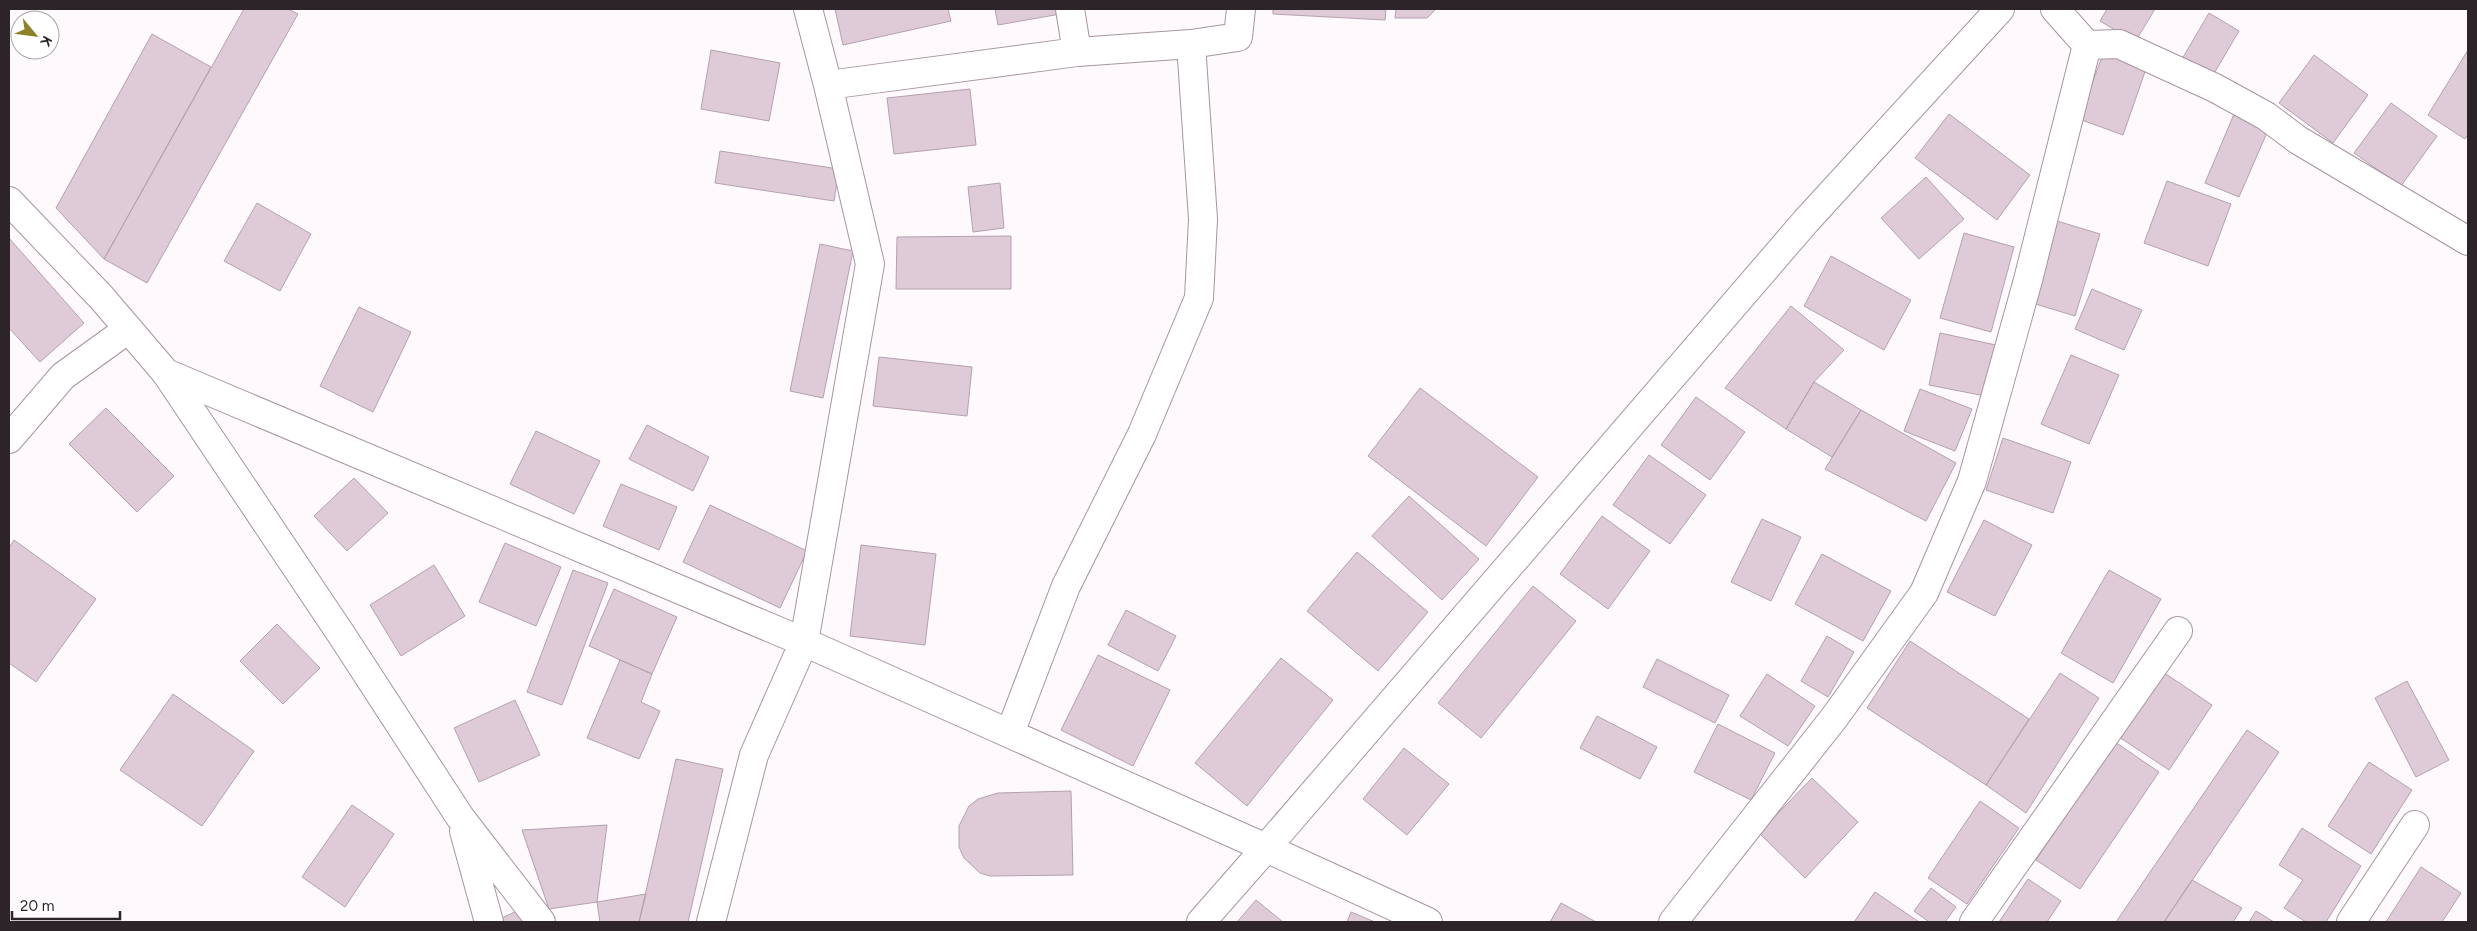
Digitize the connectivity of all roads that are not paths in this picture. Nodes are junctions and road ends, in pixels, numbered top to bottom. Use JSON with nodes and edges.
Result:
{"nodes":[{"id":1,"x":808,"y":9,"type":"edge"},
{"id":2,"x":1070,"y":9,"type":"edge"},
{"id":3,"x":1241,"y":9,"type":"edge"},
{"id":4,"x":2000,"y":9,"type":"edge"},
{"id":5,"x":2055,"y":9,"type":"edge"},
{"id":6,"x":1191,"y":44,"type":"junction"},
{"id":7,"x":2087,"y":45,"type":"junction"},
{"id":8,"x":1077,"y":52,"type":"junction"},
{"id":9,"x":828,"y":85,"type":"junction"},
{"id":10,"x":9,"y":201,"type":"edge"},
{"id":11,"x":2468,"y":241,"type":"edge"},
{"id":12,"x":127,"y":330,"type":"junction"},
{"id":13,"x":166,"y":373,"type":"junction"},
{"id":14,"x":9,"y":439,"type":"edge"},
{"id":15,"x":2178,"y":631,"type":"dead end"},
{"id":16,"x":804,"y":642,"type":"junction"},
{"id":17,"x":1010,"y":733,"type":"junction"},
{"id":18,"x":460,"y":817,"type":"junction"},
{"id":19,"x":2415,"y":825,"type":"dead end"},
{"id":20,"x":1266,"y":848,"type":"junction"},
{"id":21,"x":489,"y":922,"type":"edge"},
{"id":22,"x":541,"y":922,"type":"edge"},
{"id":23,"x":711,"y":922,"type":"edge"},
{"id":24,"x":1202,"y":922,"type":"edge"},
{"id":25,"x":1428,"y":922,"type":"edge"},
{"id":26,"x":1673,"y":922,"type":"edge"},
{"id":27,"x":1974,"y":922,"type":"edge"},
{"id":28,"x":2351,"y":922,"type":"edge"}],
"edges":[{"from":1,"to":9,"type":"street"},
{"from":2,"to":8,"type":"street"},
{"from":3,"to":6,"type":"street"},
{"from":4,"to":20,"type":"street"},
{"from":5,"to":7,"type":"street"},
{"from":6,"to":8,"type":"street"},
{"from":6,"to":17,"type":"street"},
{"from":7,"to":11,"type":"street"},
{"from":7,"to":26,"type":"street"},
{"from":8,"to":9,"type":"street"},
{"from":9,"to":16,"type":"street"},
{"from":10,"to":12,"type":"street"},
{"from":12,"to":13,"type":"street"},
{"from":12,"to":14,"type":"street"},
{"from":13,"to":16,"type":"street"},
{"from":13,"to":18,"type":"street"},
{"from":15,"to":27,"type":"street"},
{"from":16,"to":17,"type":"street"},
{"from":16,"to":23,"type":"street"},
{"from":17,"to":20,"type":"street"},
{"from":18,"to":21,"type":"street"},
{"from":18,"to":22,"type":"street"},
{"from":19,"to":28,"type":"street"},
{"from":20,"to":24,"type":"street"},
{"from":20,"to":25,"type":"street"}]}
